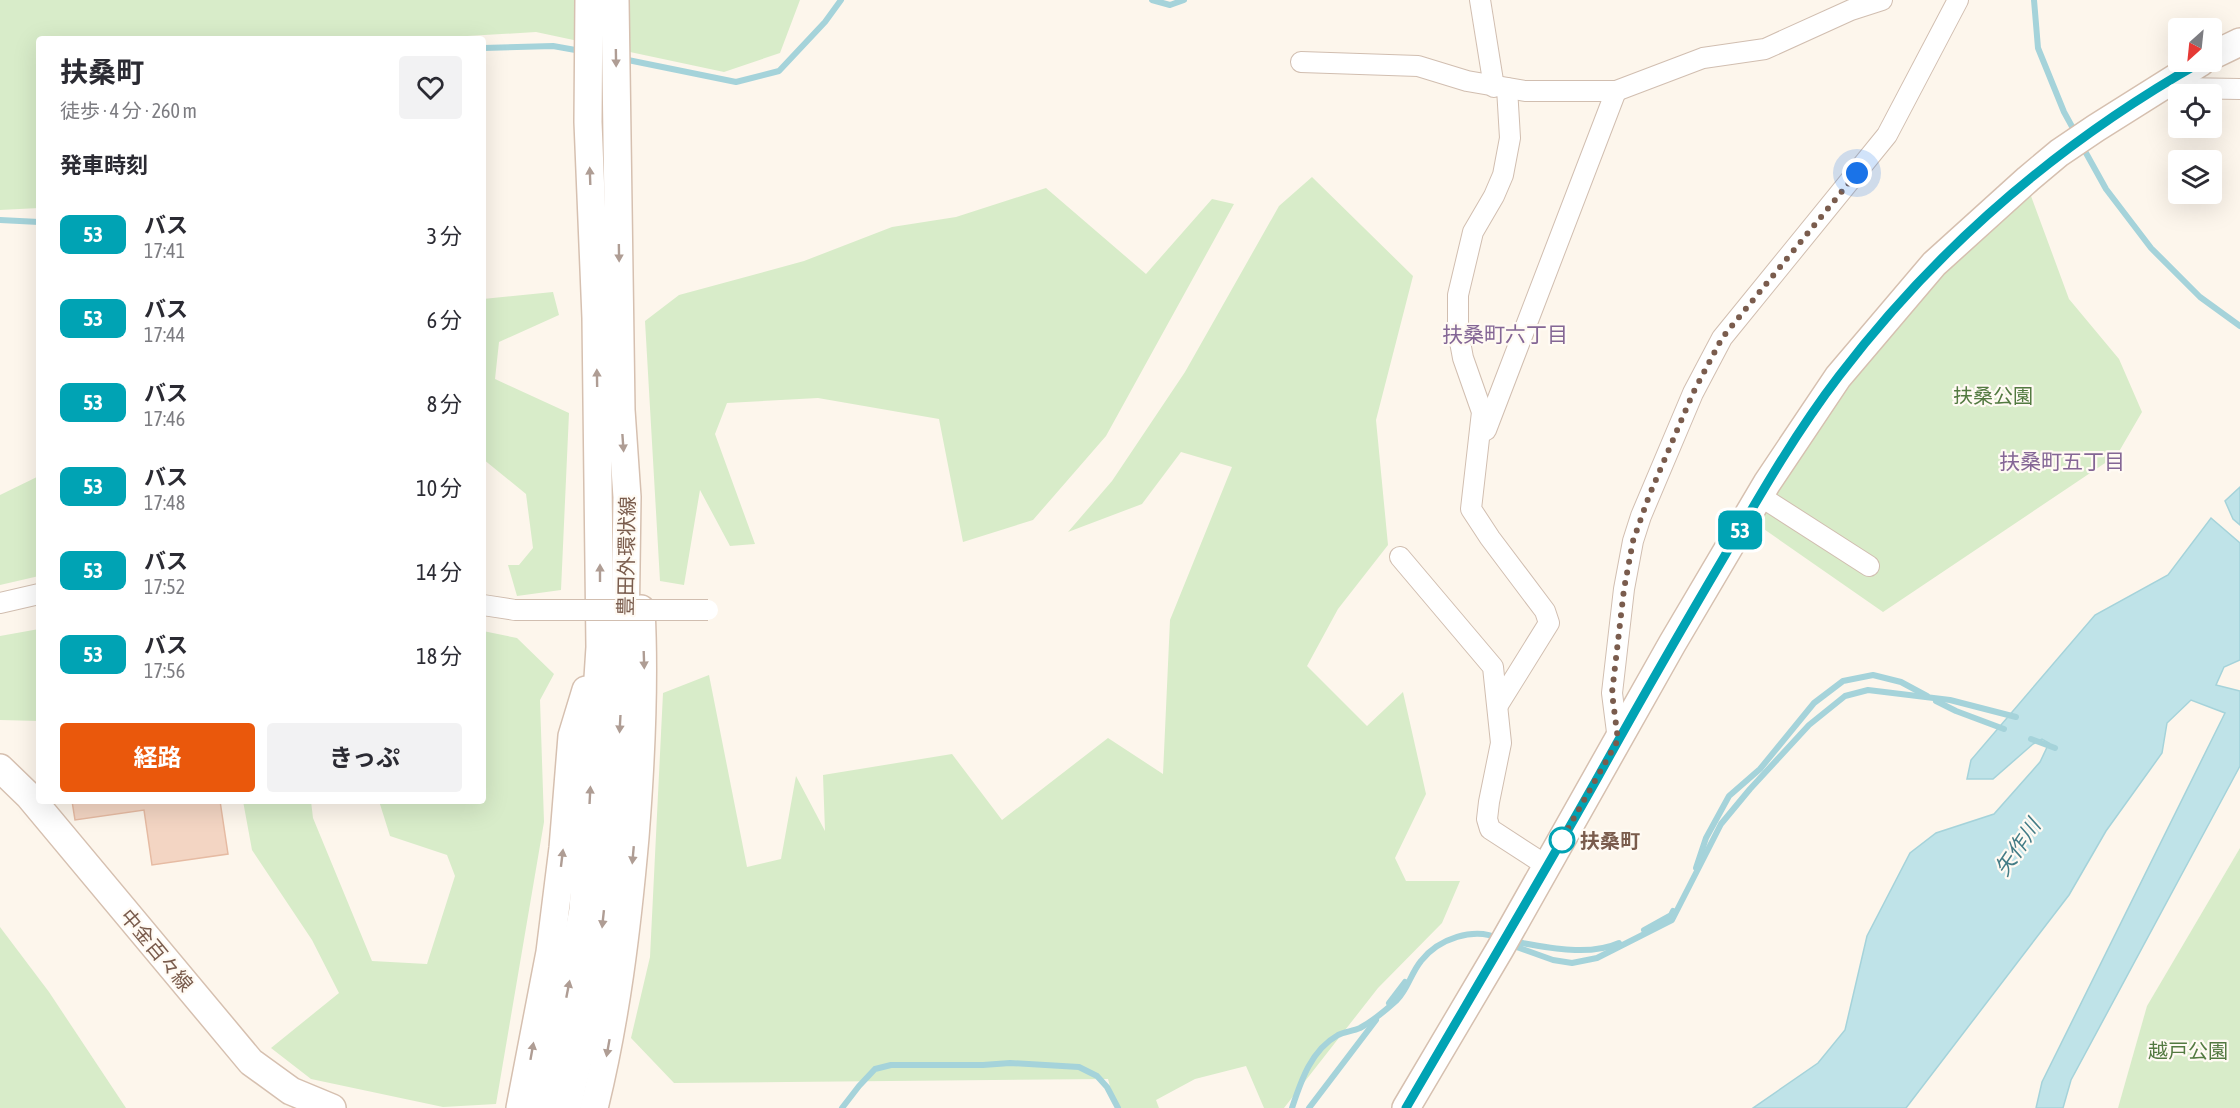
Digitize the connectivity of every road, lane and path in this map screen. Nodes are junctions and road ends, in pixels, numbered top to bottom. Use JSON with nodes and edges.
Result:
{"nodes":[{"id":1,"x":589,"y":0,"type":"edge"},
{"id":2,"x":615,"y":0,"type":"edge"},
{"id":3,"x":1480,"y":0,"type":"edge"},
{"id":4,"x":1882,"y":0,"type":"edge"},
{"id":5,"x":1958,"y":0,"type":"edge"},
{"id":6,"x":2240,"y":42,"type":"edge"},
{"id":7,"x":2222,"y":51,"type":"edge"},
{"id":8,"x":1301,"y":62,"type":"dead end"},
{"id":9,"x":2184,"y":72,"type":"edge"},
{"id":10,"x":2167,"y":82,"type":"junction"},
{"id":11,"x":1500,"y":87,"type":"junction"},
{"id":12,"x":2240,"y":88,"type":"edge"},
{"id":13,"x":1616,"y":91,"type":"junction"},
{"id":14,"x":608,"y":320,"type":"junction"},
{"id":15,"x":1477,"y":452,"type":"junction"},
{"id":16,"x":1760,"y":496,"type":"junction"},
{"id":17,"x":627,"y":498,"type":"junction"},
{"id":18,"x":1400,"y":557,"type":"dead end"},
{"id":19,"x":1869,"y":566,"type":"dead end"},
{"id":20,"x":36,"y":595,"type":"edge"},
{"id":21,"x":0,"y":603,"type":"edge"},
{"id":22,"x":486,"y":605,"type":"edge"},
{"id":23,"x":708,"y":610,"type":"dead end"},
{"id":24,"x":612,"y":646,"type":"junction"},
{"id":25,"x":1498,"y":705,"type":"junction"},
{"id":26,"x":1618,"y":740,"type":"junction"},
{"id":27,"x":0,"y":768,"type":"edge"},
{"id":28,"x":1547,"y":866,"type":"junction"},
{"id":29,"x":332,"y":1108,"type":"edge"},
{"id":30,"x":520,"y":1108,"type":"edge"},
{"id":31,"x":545,"y":1108,"type":"edge"},
{"id":32,"x":567,"y":1108,"type":"edge"},
{"id":33,"x":594,"y":1108,"type":"edge"},
{"id":34,"x":1406,"y":1108,"type":"edge"}],
"edges":[{"from":14,"to":1,"type":"street","name":"豊田外環状線","one_way":true},
{"from":2,"to":14,"type":"street","name":"豊田外環状線","one_way":true},
{"from":3,"to":11,"type":"street"},
{"from":4,"to":13,"type":"street"},
{"from":5,"to":26,"type":"street"},
{"from":6,"to":7,"type":"street"},
{"from":8,"to":11,"type":"street"},
{"from":9,"to":10,"type":"street"},
{"from":10,"to":12,"type":"street"},
{"from":10,"to":16,"type":"street"},
{"from":11,"to":13,"type":"street"},
{"from":11,"to":15,"type":"street"},
{"from":13,"to":15,"type":"street"},
{"from":14,"to":17,"type":"street","name":"豊田外環状線","one_way":true},
{"from":24,"to":14,"type":"street","name":"豊田外環状線","one_way":true},
{"from":15,"to":25,"type":"street"},
{"from":16,"to":19,"type":"street"},
{"from":16,"to":26,"type":"street"},
{"from":17,"to":24,"type":"street","name":"豊田外環状線"},
{"from":17,"to":33,"type":"street","one_way":true},
{"from":18,"to":25,"type":"street"},
{"from":20,"to":21,"type":"street"},
{"from":22,"to":23,"type":"street","bridge":true},
{"from":30,"to":24,"type":"street","one_way":true},
{"from":31,"to":24,"type":"street","name":"豊田外環状線","one_way":true},
{"from":24,"to":32,"type":"street","name":"豊田外環状線","one_way":true},
{"from":25,"to":28,"type":"street"},
{"from":26,"to":28,"type":"street"},
{"from":27,"to":29,"type":"street","name":"中金百々線"},
{"from":28,"to":34,"type":"street"}]}
